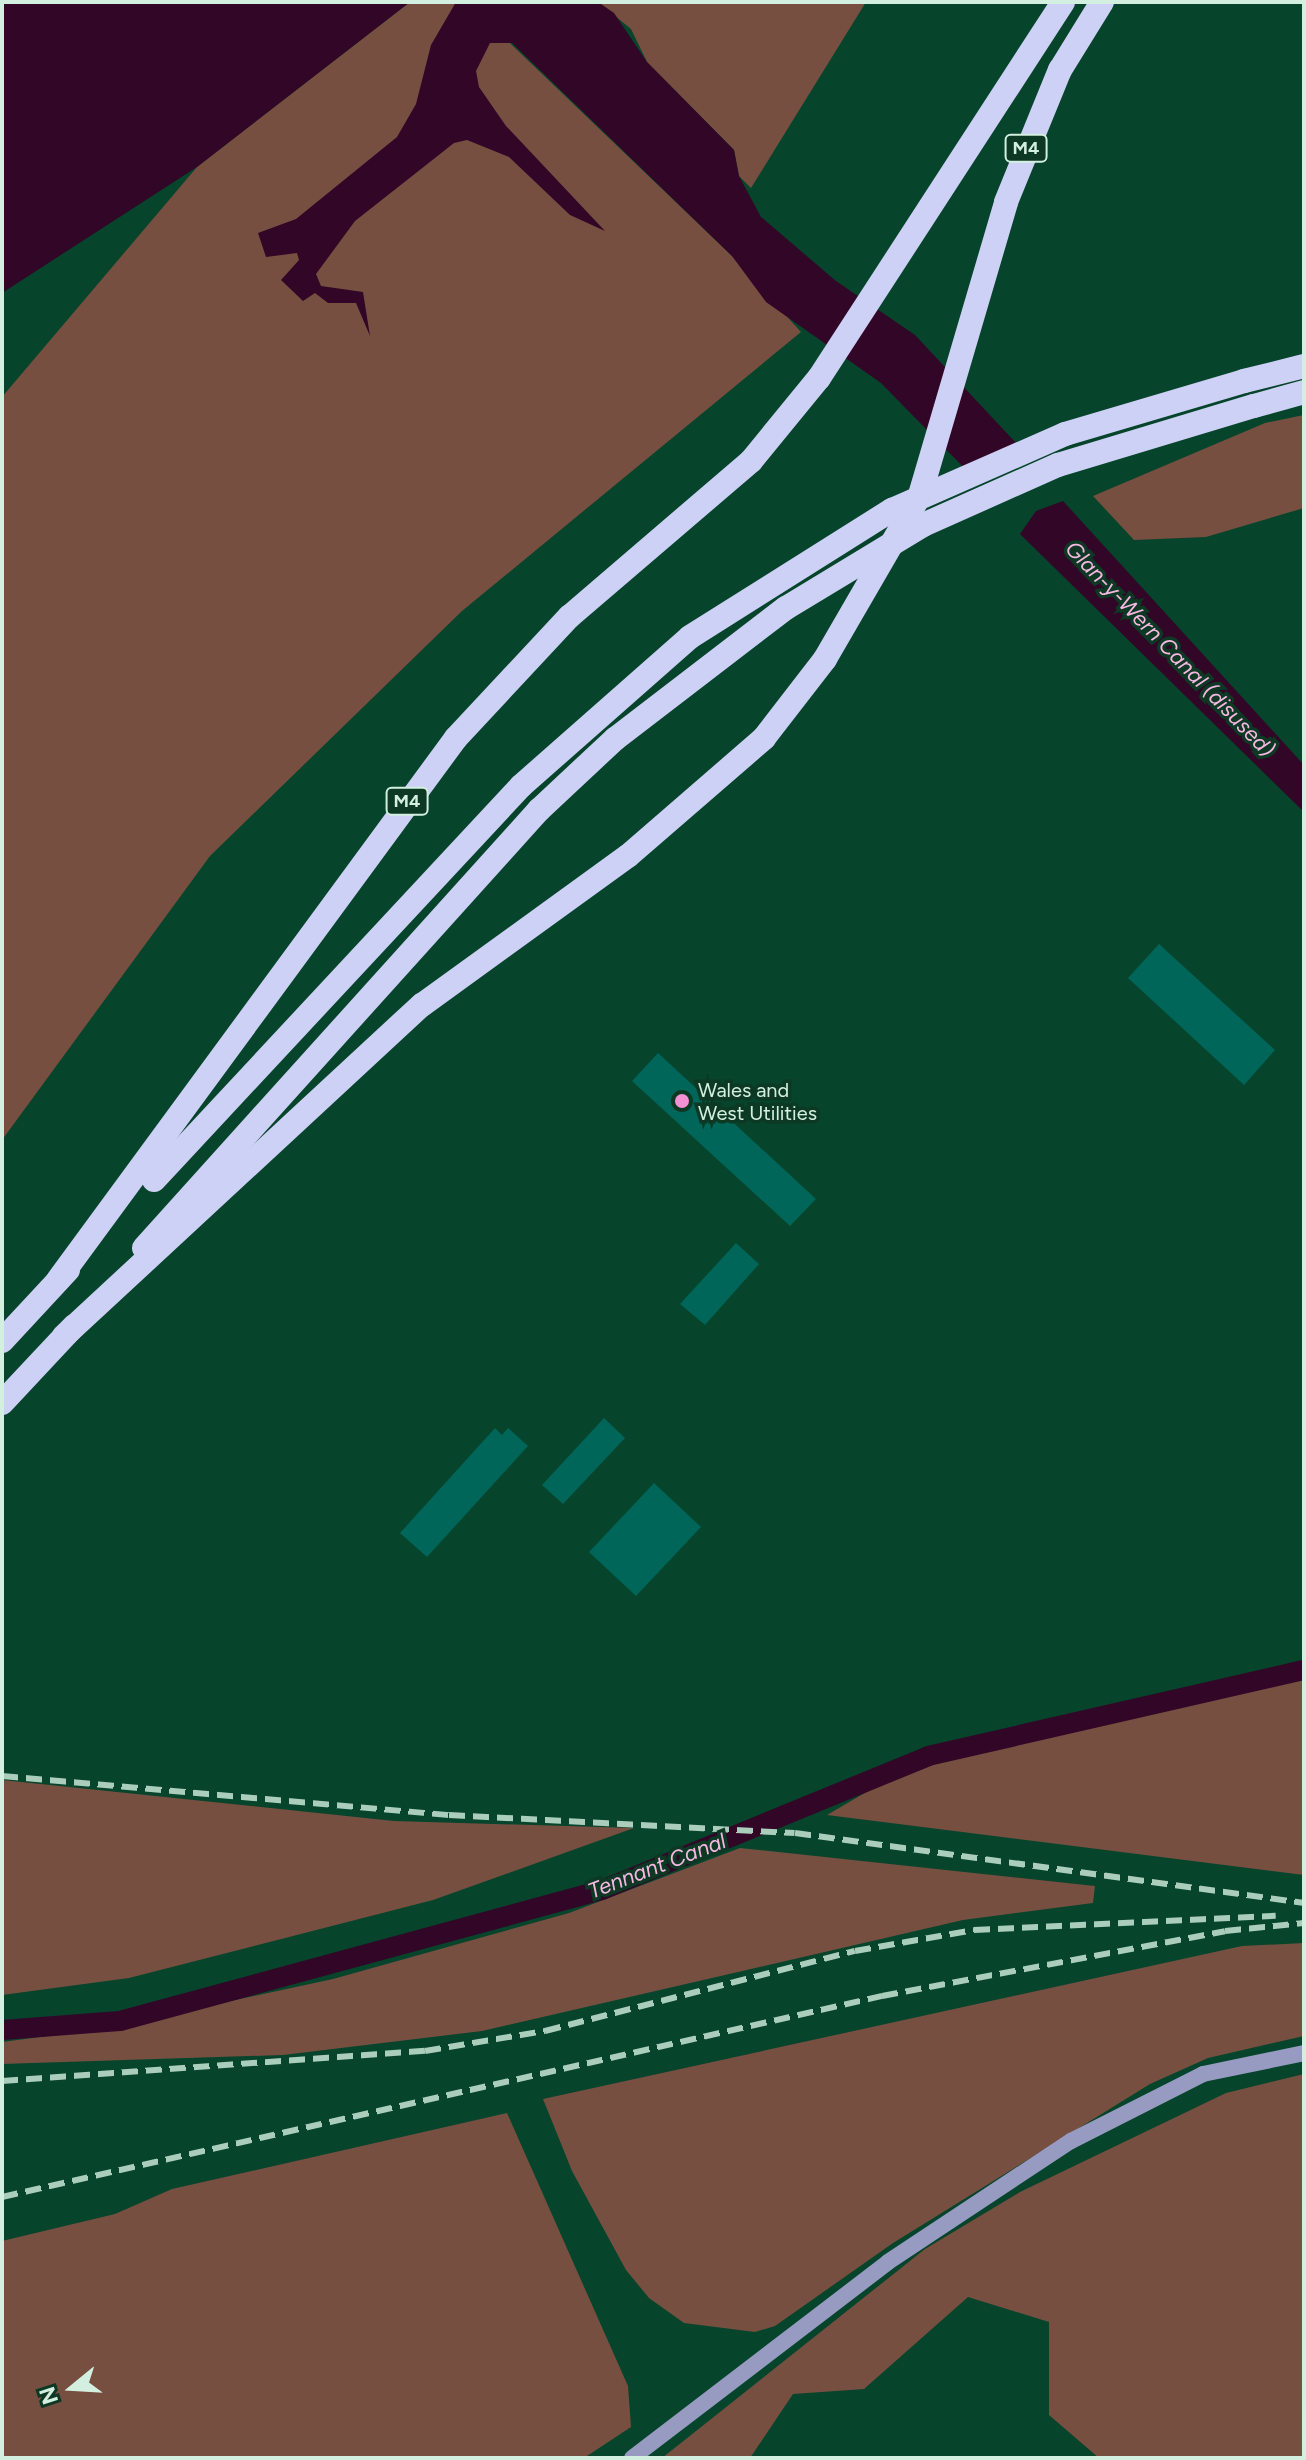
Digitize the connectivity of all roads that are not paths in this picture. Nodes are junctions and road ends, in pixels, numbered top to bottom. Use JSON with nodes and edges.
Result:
{"nodes":[{"id":1,"x":1063,"y":2,"type":"edge"},
{"id":2,"x":1102,"y":2,"type":"edge"},
{"id":3,"x":1304,"y":366,"type":"edge"},
{"id":4,"x":1304,"y":392,"type":"edge"},
{"id":5,"x":58,"y":1280,"type":"junction"},
{"id":6,"x":64,"y":1336,"type":"junction"},
{"id":7,"x":2,"y":1341,"type":"edge"},
{"id":8,"x":2,"y":1403,"type":"edge"},
{"id":9,"x":1304,"y":2053,"type":"edge"},
{"id":10,"x":632,"y":2458,"type":"edge"}],
"edges":[{"from":1,"to":5,"type":"highway","number":"M4"},
{"from":2,"to":6,"type":"highway","number":"M4","bridge":true},
{"from":3,"to":5,"type":"highway","number":"M4","bridge":true},
{"from":4,"to":6,"type":"highway","number":"M4","bridge":true},
{"from":5,"to":7,"type":"highway","number":"M4"},
{"from":6,"to":8,"type":"highway","number":"M4"},
{"from":9,"to":10,"type":"main road"}]}
